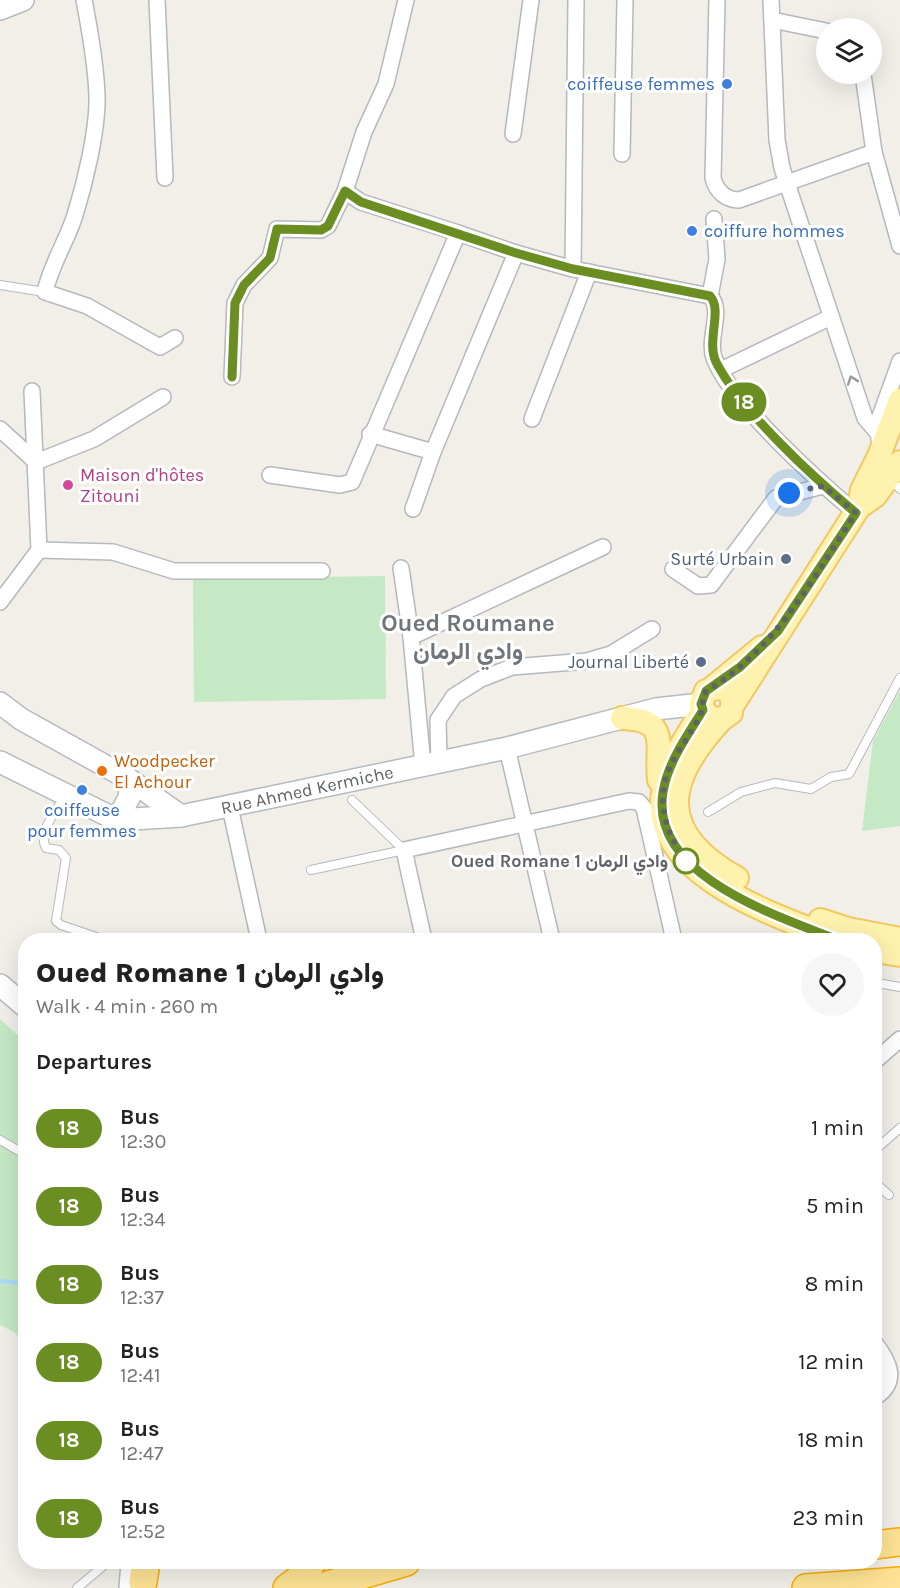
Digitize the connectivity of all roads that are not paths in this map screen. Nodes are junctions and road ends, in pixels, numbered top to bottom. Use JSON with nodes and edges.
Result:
{"nodes":[{"id":1,"x":23,"y":0,"type":"edge"},
{"id":2,"x":84,"y":0,"type":"edge"},
{"id":3,"x":157,"y":0,"type":"edge"},
{"id":4,"x":406,"y":0,"type":"edge"},
{"id":5,"x":531,"y":0,"type":"edge"},
{"id":6,"x":576,"y":0,"type":"edge"},
{"id":7,"x":625,"y":0,"type":"edge"},
{"id":8,"x":717,"y":0,"type":"edge"},
{"id":9,"x":771,"y":0,"type":"edge"},
{"id":10,"x":0,"y":9,"type":"edge"},
{"id":11,"x":772,"y":20,"type":"junction"},
{"id":12,"x":816,"y":29,"type":"edge"},
{"id":13,"x":864,"y":84,"type":"edge"},
{"id":14,"x":513,"y":134,"type":"dead end"},
{"id":15,"x":874,"y":153,"type":"junction"},
{"id":16,"x":622,"y":154,"type":"dead end"},
{"id":17,"x":165,"y":178,"type":"dead end"},
{"id":18,"x":786,"y":182,"type":"junction"},
{"id":19,"x":345,"y":191,"type":"junction"},
{"id":20,"x":714,"y":219,"type":"dead end"},
{"id":21,"x":458,"y":233,"type":"junction"},
{"id":22,"x":900,"y":246,"type":"edge"},
{"id":23,"x":516,"y":253,"type":"junction"},
{"id":24,"x":573,"y":269,"type":"junction"},
{"id":25,"x":589,"y":272,"type":"junction"},
{"id":26,"x":0,"y":285,"type":"edge"},
{"id":27,"x":45,"y":292,"type":"junction"},
{"id":28,"x":710,"y":296,"type":"junction"},
{"id":29,"x":831,"y":317,"type":"junction"},
{"id":30,"x":175,"y":338,"type":"dead end"},
{"id":31,"x":900,"y":361,"type":"edge"},
{"id":32,"x":721,"y":370,"type":"junction"},
{"id":33,"x":232,"y":377,"type":"dead end"},
{"id":34,"x":32,"y":390,"type":"dead end"},
{"id":35,"x":163,"y":397,"type":"dead end"},
{"id":36,"x":900,"y":400,"type":"edge"},
{"id":37,"x":532,"y":419,"type":"dead end"},
{"id":38,"x":0,"y":429,"type":"edge"},
{"id":39,"x":370,"y":434,"type":"junction"},
{"id":40,"x":433,"y":452,"type":"junction"},
{"id":41,"x":36,"y":462,"type":"junction"},
{"id":42,"x":890,"y":462,"type":"edge"},
{"id":43,"x":270,"y":475,"type":"dead end"},
{"id":44,"x":823,"y":486,"type":"junction"},
{"id":45,"x":413,"y":509,"type":"dead end"},
{"id":46,"x":857,"y":510,"type":"junction"},
{"id":47,"x":603,"y":547,"type":"dead end"},
{"id":48,"x":39,"y":550,"type":"junction"},
{"id":49,"x":401,"y":568,"type":"dead end"},
{"id":50,"x":673,"y":569,"type":"dead end"},
{"id":51,"x":322,"y":571,"type":"dead end"},
{"id":52,"x":0,"y":602,"type":"edge"},
{"id":53,"x":652,"y":629,"type":"dead end"},
{"id":54,"x":411,"y":637,"type":"junction"},
{"id":55,"x":900,"y":678,"type":"edge"},
{"id":56,"x":0,"y":703,"type":"edge"},
{"id":57,"x":714,"y":705,"type":"junction"},
{"id":58,"x":622,"y":718,"type":"junction"},
{"id":59,"x":507,"y":748,"type":"junction"},
{"id":60,"x":0,"y":762,"type":"edge"},
{"id":61,"x":431,"y":764,"type":"junction"},
{"id":62,"x":127,"y":778,"type":"junction"},
{"id":63,"x":663,"y":791,"type":"junction"},
{"id":64,"x":65,"y":796,"type":"junction"},
{"id":65,"x":352,"y":800,"type":"dead end"},
{"id":66,"x":230,"y":807,"type":"junction"},
{"id":67,"x":708,"y":812,"type":"dead end"},
{"id":68,"x":181,"y":816,"type":"junction"},
{"id":69,"x":117,"y":820,"type":"junction"},
{"id":70,"x":525,"y":824,"type":"junction"},
{"id":71,"x":404,"y":850,"type":"junction"},
{"id":72,"x":311,"y":870,"type":"dead end"},
{"id":73,"x":87,"y":933,"type":"edge"},
{"id":74,"x":257,"y":933,"type":"edge"},
{"id":75,"x":422,"y":933,"type":"edge"},
{"id":76,"x":550,"y":933,"type":"edge"},
{"id":77,"x":672,"y":933,"type":"edge"},
{"id":78,"x":821,"y":933,"type":"edge"},
{"id":79,"x":869,"y":933,"type":"edge"},
{"id":80,"x":882,"y":935,"type":"edge"},
{"id":81,"x":900,"y":939,"type":"edge"},
{"id":82,"x":882,"y":952,"type":"edge"},
{"id":83,"x":900,"y":955,"type":"edge"},
{"id":84,"x":883,"y":984,"type":"dead end"},
{"id":85,"x":0,"y":985,"type":"edge"},
{"id":86,"x":900,"y":987,"type":"edge"},
{"id":87,"x":18,"y":1000,"type":"edge"},
{"id":88,"x":900,"y":1039,"type":"edge"},
{"id":89,"x":882,"y":1055,"type":"edge"},
{"id":90,"x":900,"y":1128,"type":"edge"},
{"id":91,"x":0,"y":1140,"type":"edge"},
{"id":92,"x":882,"y":1144,"type":"edge"},
{"id":93,"x":18,"y":1150,"type":"edge"},
{"id":94,"x":882,"y":1188,"type":"edge"},
{"id":95,"x":890,"y":1195,"type":"dead end"},
{"id":96,"x":882,"y":1354,"type":"edge"},
{"id":97,"x":882,"y":1392,"type":"edge"},
{"id":98,"x":900,"y":1542,"type":"edge"},
{"id":99,"x":882,"y":1544,"type":"edge"},
{"id":100,"x":100,"y":1569,"type":"edge"},
{"id":101,"x":308,"y":1569,"type":"edge"},
{"id":102,"x":382,"y":1569,"type":"edge"},
{"id":103,"x":900,"y":1581,"type":"edge"},
{"id":104,"x":77,"y":1588,"type":"edge"},
{"id":105,"x":287,"y":1588,"type":"edge"},
{"id":106,"x":318,"y":1588,"type":"edge"},
{"id":107,"x":806,"y":1588,"type":"edge"}],
"edges":[{"from":1,"to":10,"type":"main road"},
{"from":2,"to":27,"type":"street"},
{"from":3,"to":17,"type":"street"},
{"from":4,"to":19,"type":"street"},
{"from":5,"to":14,"type":"street"},
{"from":6,"to":24,"type":"street"},
{"from":7,"to":16,"type":"street"},
{"from":8,"to":18,"type":"street"},
{"from":9,"to":11,"type":"street"},
{"from":11,"to":12,"type":"street"},
{"from":11,"to":18,"type":"street"},
{"from":13,"to":15,"type":"street"},
{"from":15,"to":18,"type":"street"},
{"from":15,"to":22,"type":"street"},
{"from":18,"to":29,"type":"street"},
{"from":19,"to":21,"type":"street"},
{"from":19,"to":33,"type":"street"},
{"from":20,"to":28,"type":"street"},
{"from":21,"to":23,"type":"street"},
{"from":21,"to":39,"type":"street"},
{"from":23,"to":24,"type":"street"},
{"from":23,"to":40,"type":"street"},
{"from":24,"to":25,"type":"street"},
{"from":25,"to":28,"type":"street"},
{"from":25,"to":37,"type":"street"},
{"from":26,"to":27,"type":"lane"},
{"from":27,"to":30,"type":"street"},
{"from":28,"to":32,"type":"street"},
{"from":29,"to":32,"type":"street"},
{"from":42,"to":29,"type":"street","one_way":true},
{"from":31,"to":42,"type":"street"},
{"from":32,"to":44,"type":"street"},
{"from":34,"to":41,"type":"street"},
{"from":35,"to":41,"type":"street"},
{"from":36,"to":42,"type":"main road"},
{"from":38,"to":41,"type":"street"},
{"from":39,"to":40,"type":"street"},
{"from":39,"to":43,"type":"street"},
{"from":40,"to":45,"type":"street"},
{"from":41,"to":48,"type":"street"},
{"from":42,"to":46,"type":"main road"},
{"from":42,"to":46,"type":"main road"},
{"from":44,"to":46,"type":"street"},
{"from":44,"to":50,"type":"street"},
{"from":46,"to":57,"type":"main road"},
{"from":47,"to":54,"type":"street"},
{"from":48,"to":51,"type":"street"},
{"from":48,"to":52,"type":"street"},
{"from":49,"to":54,"type":"street"},
{"from":53,"to":61,"type":"street"},
{"from":54,"to":61,"type":"street"},
{"from":55,"to":67,"type":"lane"},
{"from":56,"to":62,"type":"main road"},
{"from":57,"to":58,"type":"main road","name":"Rue Ahmed Kermiche"},
{"from":57,"to":63,"type":"main road"},
{"from":57,"to":79,"type":"main road"},
{"from":58,"to":59,"type":"main road","name":"Rue Ahmed Kermiche"},
{"from":58,"to":63,"type":"main road"},
{"from":59,"to":61,"type":"main road","name":"Rue Ahmed Kermiche"},
{"from":59,"to":70,"type":"street"},
{"from":60,"to":64,"type":"main road","name":"Rue Ahmed Kermiche"},
{"from":61,"to":66,"type":"main road","name":"Rue Ahmed Kermiche"},
{"from":62,"to":68,"type":"main road"},
{"from":62,"to":69,"type":"main road"},
{"from":63,"to":78,"type":"main road"},
{"from":64,"to":69,"type":"main road","name":"Rue Ahmed Kermiche"},
{"from":64,"to":73,"type":"lane"},
{"from":65,"to":71,"type":"lane"},
{"from":66,"to":68,"type":"main road","name":"Rue Ahmed Kermiche"},
{"from":66,"to":74,"type":"street"},
{"from":68,"to":69,"type":"main road","name":"Rue Ahmed Kermiche"},
{"from":70,"to":71,"type":"street"},
{"from":70,"to":76,"type":"street"},
{"from":70,"to":77,"type":"street"},
{"from":71,"to":72,"type":"lane"},
{"from":71,"to":75,"type":"street"},
{"from":80,"to":81,"type":"main road"},
{"from":82,"to":83,"type":"main road"},
{"from":84,"to":86,"type":"lane"},
{"from":85,"to":87,"type":"main road"},
{"from":88,"to":89,"type":"street"},
{"from":90,"to":92,"type":"lane"},
{"from":91,"to":93,"type":"lane"},
{"from":94,"to":95,"type":"lane"},
{"from":96,"to":97,"type":"street"},
{"from":98,"to":99,"type":"highway"},
{"from":100,"to":104,"type":"lane"},
{"from":101,"to":105,"type":"highway"},
{"from":102,"to":106,"type":"highway"},
{"from":103,"to":107,"type":"highway"}]}
